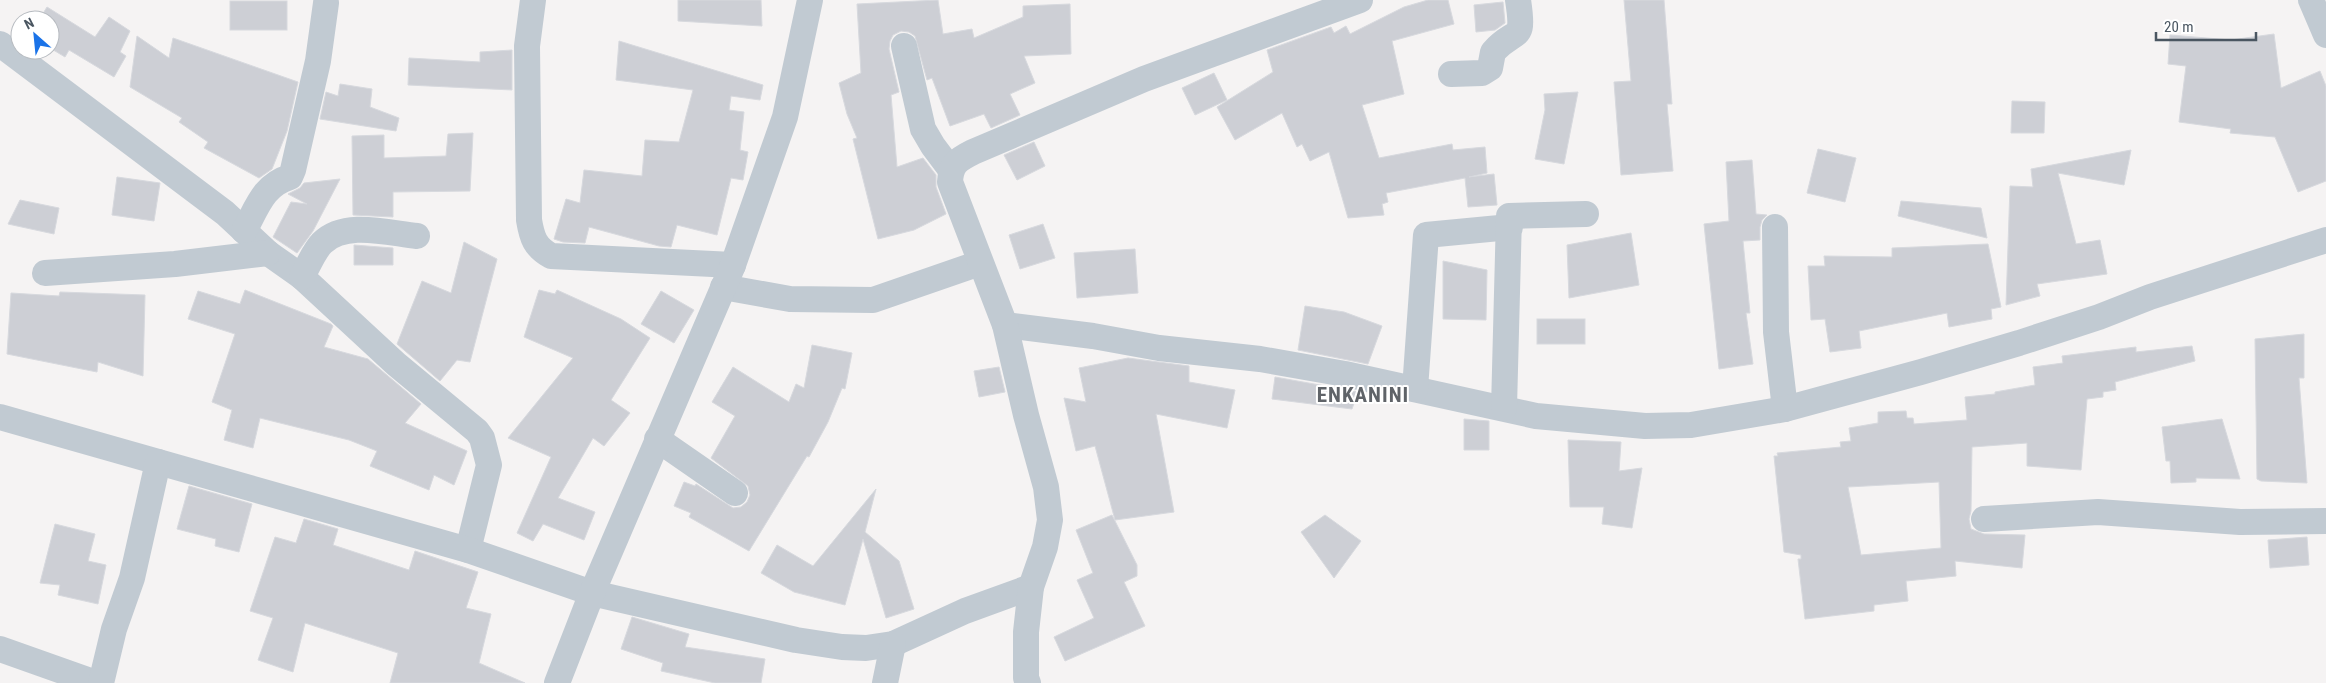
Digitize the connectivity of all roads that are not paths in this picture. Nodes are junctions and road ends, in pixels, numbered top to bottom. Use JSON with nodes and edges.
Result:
{"nodes":[{"id":1,"x":533,"y":0,"type":"edge"},
{"id":2,"x":810,"y":0,"type":"edge"},
{"id":3,"x":1360,"y":0,"type":"edge"},
{"id":4,"x":1518,"y":0,"type":"edge"},
{"id":5,"x":2311,"y":0,"type":"edge"},
{"id":6,"x":326,"y":3,"type":"dead end"},
{"id":7,"x":2326,"y":35,"type":"edge"},
{"id":8,"x":0,"y":44,"type":"edge"},
{"id":9,"x":904,"y":46,"type":"dead end"},
{"id":10,"x":1451,"y":74,"type":"dead end"},
{"id":11,"x":951,"y":170,"type":"junction"},
{"id":12,"x":1586,"y":214,"type":"dead end"},
{"id":13,"x":1510,"y":227,"type":"junction"},
{"id":14,"x":1775,"y":227,"type":"dead end"},
{"id":15,"x":244,"y":231,"type":"junction"},
{"id":16,"x":416,"y":236,"type":"dead end"},
{"id":17,"x":2326,"y":240,"type":"edge"},
{"id":18,"x":268,"y":253,"type":"junction"},
{"id":19,"x":980,"y":263,"type":"junction"},
{"id":20,"x":45,"y":273,"type":"dead end"},
{"id":21,"x":302,"y":276,"type":"junction"},
{"id":22,"x":728,"y":276,"type":"junction"},
{"id":23,"x":1005,"y":325,"type":"junction"},
{"id":24,"x":1415,"y":389,"type":"junction"},
{"id":25,"x":1504,"y":408,"type":"junction"},
{"id":26,"x":1785,"y":409,"type":"junction"},
{"id":27,"x":0,"y":417,"type":"edge"},
{"id":28,"x":658,"y":440,"type":"junction"},
{"id":29,"x":158,"y":462,"type":"junction"},
{"id":30,"x":735,"y":493,"type":"dead end"},
{"id":31,"x":1984,"y":519,"type":"dead end"},
{"id":32,"x":2326,"y":521,"type":"edge"},
{"id":33,"x":468,"y":550,"type":"junction"},
{"id":34,"x":1031,"y":587,"type":"junction"},
{"id":35,"x":592,"y":593,"type":"junction"},
{"id":36,"x":893,"y":644,"type":"junction"},
{"id":37,"x":0,"y":649,"type":"edge"},
{"id":38,"x":96,"y":683,"type":"edge"},
{"id":39,"x":101,"y":683,"type":"edge"},
{"id":40,"x":558,"y":683,"type":"edge"},
{"id":41,"x":885,"y":683,"type":"edge"},
{"id":42,"x":1028,"y":683,"type":"edge"}],
"edges":[{"from":1,"to":22,"type":"street"},
{"from":2,"to":22,"type":"street"},
{"from":3,"to":11,"type":"street"},
{"from":4,"to":10,"type":"street"},
{"from":5,"to":7,"type":"street"},
{"from":6,"to":15,"type":"street"},
{"from":8,"to":15,"type":"street"},
{"from":9,"to":11,"type":"street"},
{"from":11,"to":19,"type":"street"},
{"from":12,"to":13,"type":"street"},
{"from":13,"to":24,"type":"street"},
{"from":13,"to":25,"type":"street"},
{"from":14,"to":26,"type":"street"},
{"from":15,"to":18,"type":"street"},
{"from":16,"to":21,"type":"street"},
{"from":17,"to":26,"type":"street"},
{"from":18,"to":20,"type":"street"},
{"from":18,"to":21,"type":"street"},
{"from":19,"to":22,"type":"street"},
{"from":19,"to":23,"type":"street"},
{"from":21,"to":33,"type":"street"},
{"from":22,"to":28,"type":"street"},
{"from":23,"to":24,"type":"street"},
{"from":23,"to":34,"type":"street"},
{"from":24,"to":25,"type":"street"},
{"from":25,"to":26,"type":"street"},
{"from":27,"to":29,"type":"street"},
{"from":28,"to":30,"type":"street"},
{"from":28,"to":35,"type":"street"},
{"from":29,"to":33,"type":"street"},
{"from":29,"to":39,"type":"street"},
{"from":31,"to":32,"type":"street"},
{"from":33,"to":35,"type":"street"},
{"from":34,"to":36,"type":"street"},
{"from":34,"to":42,"type":"street"},
{"from":35,"to":36,"type":"street"},
{"from":35,"to":40,"type":"street"},
{"from":36,"to":41,"type":"street"},
{"from":37,"to":38,"type":"street"}]}
